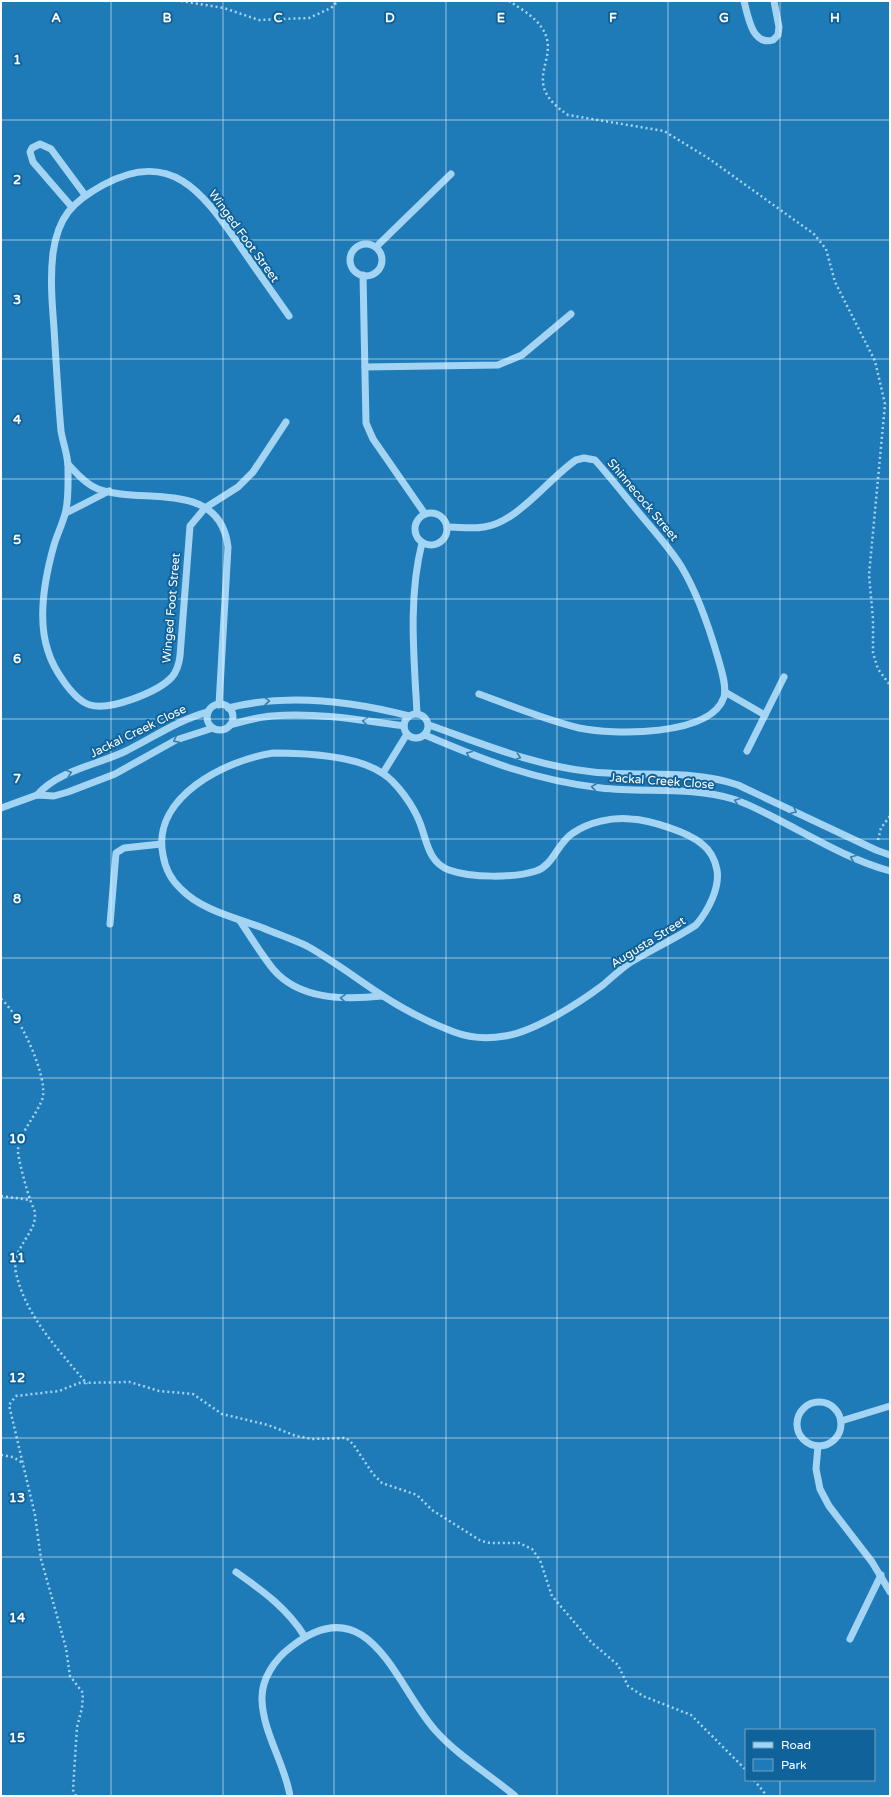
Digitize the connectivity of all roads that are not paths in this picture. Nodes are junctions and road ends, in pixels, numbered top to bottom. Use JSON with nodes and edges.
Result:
{"nodes":[{"id":1,"x":744,"y":1,"type":"edge"},
{"id":2,"x":774,"y":1,"type":"edge"},
{"id":3,"x":451,"y":174,"type":"dead end"},
{"id":4,"x":85,"y":195,"type":"junction"},
{"id":5,"x":71,"y":206,"type":"junction"},
{"id":6,"x":376,"y":247,"type":"junction"},
{"id":7,"x":363,"y":275,"type":"junction"},
{"id":8,"x":571,"y":314,"type":"dead end"},
{"id":9,"x":289,"y":316,"type":"dead end"},
{"id":10,"x":365,"y":367,"type":"junction"},
{"id":11,"x":286,"y":422,"type":"dead end"},
{"id":12,"x":68,"y":464,"type":"junction"},
{"id":13,"x":109,"y":492,"type":"junction"},
{"id":14,"x":205,"y":508,"type":"junction"},
{"id":15,"x":66,"y":513,"type":"junction"},
{"id":16,"x":425,"y":514,"type":"junction"},
{"id":17,"x":447,"y":527,"type":"junction"},
{"id":18,"x":422,"y":543,"type":"junction"},
{"id":19,"x":784,"y":677,"type":"dead end"},
{"id":20,"x":725,"y":692,"type":"junction"},
{"id":21,"x":479,"y":694,"type":"dead end"},
{"id":22,"x":219,"y":704,"type":"junction"},
{"id":23,"x":228,"y":708,"type":"junction"},
{"id":24,"x":208,"y":712,"type":"junction"},
{"id":25,"x":417,"y":713,"type":"junction"},
{"id":26,"x":765,"y":715,"type":"junction"},
{"id":27,"x":409,"y":716,"type":"junction"},
{"id":28,"x":230,"y":725,"type":"junction"},
{"id":29,"x":429,"y":725,"type":"junction"},
{"id":30,"x":404,"y":726,"type":"junction"},
{"id":31,"x":213,"y":728,"type":"junction"},
{"id":32,"x":407,"y":734,"type":"junction"},
{"id":33,"x":425,"y":736,"type":"junction"},
{"id":34,"x":747,"y":751,"type":"dead end"},
{"id":35,"x":383,"y":773,"type":"junction"},
{"id":36,"x":37,"y":795,"type":"junction"},
{"id":37,"x":1,"y":808,"type":"edge"},
{"id":38,"x":161,"y":844,"type":"junction"},
{"id":39,"x":890,"y":855,"type":"edge"},
{"id":40,"x":890,"y":871,"type":"edge"},
{"id":41,"x":240,"y":920,"type":"junction"},
{"id":42,"x":110,"y":924,"type":"dead end"},
{"id":43,"x":382,"y":996,"type":"junction"},
{"id":44,"x":890,"y":1406,"type":"edge"},
{"id":45,"x":841,"y":1421,"type":"junction"},
{"id":46,"x":818,"y":1446,"type":"junction"},
{"id":47,"x":236,"y":1572,"type":"dead end"},
{"id":48,"x":881,"y":1576,"type":"junction"},
{"id":49,"x":890,"y":1592,"type":"edge"},
{"id":50,"x":305,"y":1637,"type":"junction"},
{"id":51,"x":850,"y":1639,"type":"dead end"},
{"id":52,"x":290,"y":1796,"type":"edge"},
{"id":53,"x":515,"y":1796,"type":"edge"}],
"edges":[{"from":1,"to":2,"type":"street"},
{"from":3,"to":6,"type":"street"},
{"from":4,"to":5,"type":"street","name":"Winged Foot Street"},
{"from":4,"to":5,"type":"street"},
{"from":4,"to":9,"type":"street","name":"Winged Foot Street"},
{"from":5,"to":12,"type":"street","name":"Winged Foot Street"},
{"from":6,"to":7,"type":"street"},
{"from":6,"to":7,"type":"street"},
{"from":7,"to":10,"type":"street"},
{"from":8,"to":10,"type":"street"},
{"from":10,"to":16,"type":"street"},
{"from":11,"to":14,"type":"street","name":"Winged Foot Street"},
{"from":12,"to":13,"type":"street"},
{"from":12,"to":15,"type":"street","name":"Winged Foot Street"},
{"from":13,"to":14,"type":"street"},
{"from":13,"to":15,"type":"street"},
{"from":14,"to":15,"type":"street","name":"Winged Foot Street"},
{"from":14,"to":22,"type":"street"},
{"from":16,"to":17,"type":"street"},
{"from":16,"to":18,"type":"street"},
{"from":17,"to":18,"type":"street"},
{"from":17,"to":20,"type":"street","name":"Shinnecock Street"},
{"from":18,"to":25,"type":"street"},
{"from":19,"to":26,"type":"street"},
{"from":20,"to":21,"type":"street"},
{"from":20,"to":26,"type":"street"},
{"from":22,"to":23,"type":"street"},
{"from":22,"to":24,"type":"street"},
{"from":23,"to":27,"type":"street","one_way":true},
{"from":23,"to":28,"type":"street"},
{"from":24,"to":31,"type":"street"},
{"from":36,"to":24,"type":"street","name":"Jackal Creek Close","one_way":true},
{"from":25,"to":27,"type":"street"},
{"from":25,"to":29,"type":"street"},
{"from":26,"to":34,"type":"street"},
{"from":27,"to":30,"type":"street"},
{"from":30,"to":28,"type":"street","one_way":true},
{"from":28,"to":31,"type":"street"},
{"from":29,"to":33,"type":"street"},
{"from":29,"to":39,"type":"street","name":"Jackal Creek Close","one_way":true},
{"from":30,"to":32,"type":"street"},
{"from":31,"to":36,"type":"street","name":"Jackal Creek Close","one_way":true},
{"from":32,"to":33,"type":"street"},
{"from":32,"to":35,"type":"street"},
{"from":40,"to":33,"type":"street","name":"Jackal Creek Close","one_way":true},
{"from":35,"to":38,"type":"street","name":"Augusta Street"},
{"from":35,"to":43,"type":"street","name":"Augusta Street"},
{"from":36,"to":37,"type":"street","name":"Jackal Creek Close"},
{"from":38,"to":41,"type":"street","name":"Augusta Street"},
{"from":38,"to":42,"type":"street"},
{"from":41,"to":43,"type":"street","name":"Augusta Street"},
{"from":43,"to":41,"type":"street","name":"Augusta Street","one_way":true},
{"from":44,"to":45,"type":"street"},
{"from":45,"to":46,"type":"street"},
{"from":45,"to":46,"type":"street"},
{"from":46,"to":48,"type":"street"},
{"from":47,"to":50,"type":"street"},
{"from":48,"to":49,"type":"street"},
{"from":48,"to":51,"type":"street"},
{"from":50,"to":52,"type":"street"},
{"from":50,"to":53,"type":"street"}]}
